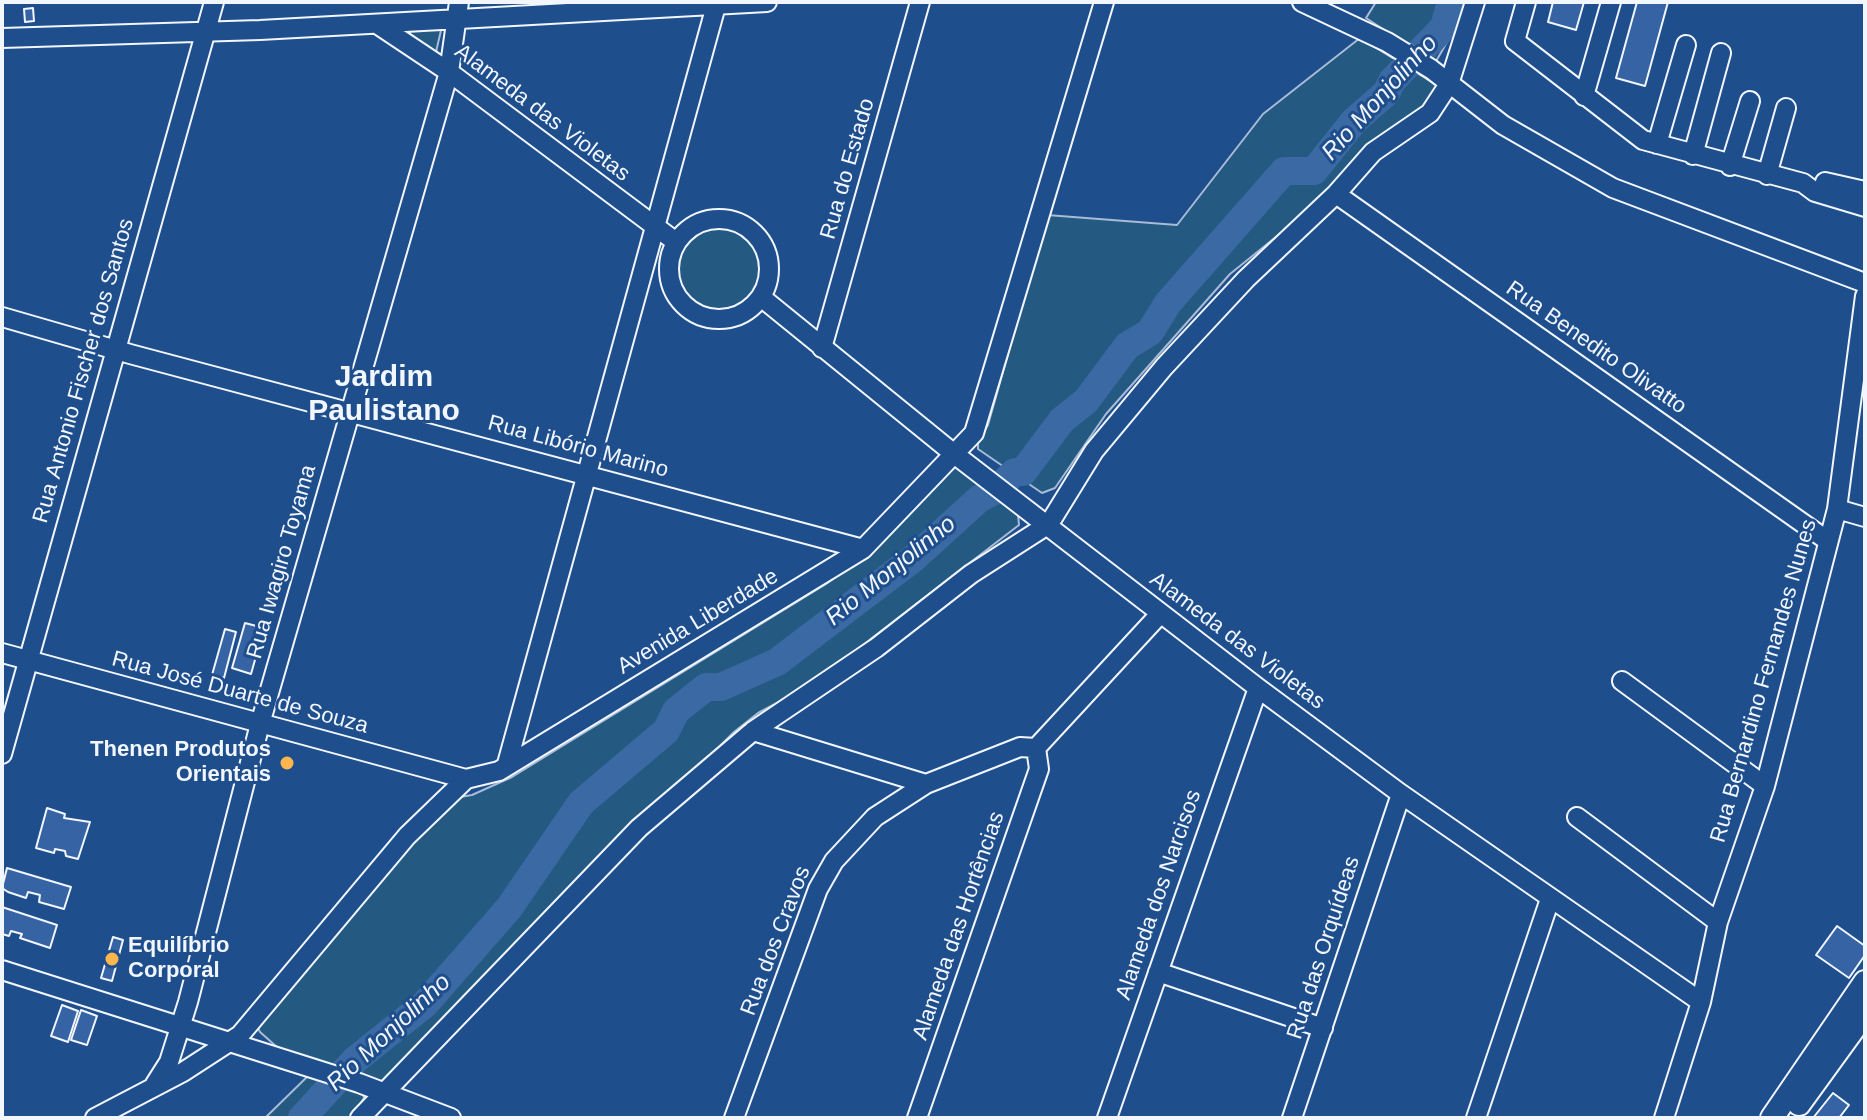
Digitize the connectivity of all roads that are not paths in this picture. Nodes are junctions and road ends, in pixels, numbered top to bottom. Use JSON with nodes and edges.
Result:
{"nodes":[{"id":1,"x":214,"y":2,"type":"edge"},
{"id":2,"x":767,"y":2,"type":"edge"},
{"id":3,"x":920,"y":2,"type":"edge"},
{"id":4,"x":1104,"y":2,"type":"edge"},
{"id":5,"x":1302,"y":2,"type":"edge"},
{"id":6,"x":1475,"y":2,"type":"edge"},
{"id":7,"x":1526,"y":2,"type":"edge"},
{"id":8,"x":1611,"y":2,"type":"edge"},
{"id":9,"x":716,"y":3,"type":"edge"},
{"id":10,"x":1326,"y":8,"type":"edge"},
{"id":11,"x":457,"y":10,"type":"edge"},
{"id":12,"x":377,"y":24,"type":"junction"},
{"id":13,"x":207,"y":31,"type":"junction"},
{"id":14,"x":2,"y":38,"type":"edge"},
{"id":15,"x":1686,"y":45,"type":"dead end"},
{"id":16,"x":1721,"y":53,"type":"dead end"},
{"id":17,"x":449,"y":72,"type":"junction"},
{"id":18,"x":1449,"y":84,"type":"junction"},
{"id":19,"x":1584,"y":96,"type":"junction"},
{"id":20,"x":1750,"y":101,"type":"dead end"},
{"id":21,"x":1786,"y":108,"type":"dead end"},
{"id":22,"x":1657,"y":144,"type":"junction"},
{"id":23,"x":1693,"y":155,"type":"junction"},
{"id":24,"x":1730,"y":166,"type":"junction"},
{"id":25,"x":1767,"y":175,"type":"junction"},
{"id":26,"x":1803,"y":183,"type":"junction"},
{"id":27,"x":1862,"y":187,"type":"edge"},
{"id":28,"x":1336,"y":194,"type":"junction"},
{"id":29,"x":1865,"y":207,"type":"edge"},
{"id":30,"x":654,"y":226,"type":"junction"},
{"id":31,"x":676,"y":242,"type":"junction"},
{"id":32,"x":1865,"y":283,"type":"edge"},
{"id":33,"x":1865,"y":296,"type":"edge"},
{"id":34,"x":761,"y":297,"type":"junction"},
{"id":35,"x":2,"y":317,"type":"edge"},
{"id":36,"x":1863,"y":339,"type":"edge"},
{"id":37,"x":822,"y":348,"type":"junction"},
{"id":38,"x":114,"y":350,"type":"junction"},
{"id":39,"x":351,"y":411,"type":"junction"},
{"id":40,"x":953,"y":453,"type":"junction"},
{"id":41,"x":585,"y":473,"type":"junction"},
{"id":42,"x":1837,"y":509,"type":"junction"},
{"id":43,"x":1865,"y":517,"type":"edge"},
{"id":44,"x":1041,"y":518,"type":"junction"},
{"id":45,"x":1828,"y":541,"type":"junction"},
{"id":46,"x":863,"y":549,"type":"junction"},
{"id":47,"x":1160,"y":614,"type":"junction"},
{"id":48,"x":2,"y":653,"type":"edge"},
{"id":49,"x":27,"y":659,"type":"junction"},
{"id":50,"x":1622,"y":681,"type":"dead end"},
{"id":51,"x":1258,"y":688,"type":"junction"},
{"id":52,"x":260,"y":724,"type":"junction"},
{"id":53,"x":753,"y":731,"type":"junction"},
{"id":54,"x":1036,"y":748,"type":"junction"},
{"id":55,"x":2,"y":754,"type":"edge"},
{"id":56,"x":507,"y":764,"type":"junction"},
{"id":57,"x":466,"y":779,"type":"junction"},
{"id":58,"x":926,"y":784,"type":"junction"},
{"id":59,"x":1765,"y":786,"type":"junction"},
{"id":60,"x":1401,"y":794,"type":"junction"},
{"id":61,"x":1577,"y":817,"type":"dead end"},
{"id":62,"x":1550,"y":899,"type":"junction"},
{"id":63,"x":1718,"y":922,"type":"junction"},
{"id":64,"x":2,"y":970,"type":"edge"},
{"id":65,"x":1158,"y":972,"type":"junction"},
{"id":66,"x":1865,"y":982,"type":"edge"},
{"id":67,"x":1701,"y":1002,"type":"junction"},
{"id":68,"x":1865,"y":1013,"type":"edge"},
{"id":69,"x":1323,"y":1028,"type":"junction"},
{"id":70,"x":180,"y":1029,"type":"junction"},
{"id":71,"x":1858,"y":1036,"type":"edge"},
{"id":72,"x":228,"y":1041,"type":"junction"},
{"id":73,"x":154,"y":1087,"type":"junction"},
{"id":74,"x":383,"y":1092,"type":"junction"},
{"id":75,"x":95,"y":1118,"type":"edge"},
{"id":76,"x":360,"y":1118,"type":"edge"},
{"id":77,"x":451,"y":1118,"type":"edge"},
{"id":78,"x":734,"y":1118,"type":"edge"},
{"id":79,"x":917,"y":1118,"type":"edge"},
{"id":80,"x":1107,"y":1118,"type":"edge"},
{"id":81,"x":1292,"y":1118,"type":"edge"},
{"id":82,"x":1476,"y":1118,"type":"edge"},
{"id":83,"x":1664,"y":1118,"type":"edge"},
{"id":84,"x":1772,"y":1118,"type":"edge"},
{"id":85,"x":1789,"y":1118,"type":"edge"}],
"edges":[{"from":1,"to":13,"type":"street","name":"Rua Antonio Fischer dos Santos"},
{"from":2,"to":9,"type":"street"},
{"from":3,"to":37,"type":"street","name":"Rua do Estado"},
{"from":4,"to":40,"type":"street","name":"Avenida Liberdade"},
{"from":5,"to":10,"type":"street"},
{"from":6,"to":18,"type":"street"},
{"from":7,"to":19,"type":"street"},
{"from":8,"to":19,"type":"street"},
{"from":9,"to":11,"type":"street"},
{"from":9,"to":30,"type":"street"},
{"from":10,"to":18,"type":"street"},
{"from":11,"to":12,"type":"street"},
{"from":11,"to":17,"type":"street","name":"Rua Iwagiro Toyama"},
{"from":12,"to":13,"type":"street"},
{"from":12,"to":17,"type":"street","name":"Alameda das Violetas"},
{"from":13,"to":14,"type":"street"},
{"from":13,"to":38,"type":"street","name":"Rua Antonio Fischer dos Santos"},
{"from":15,"to":22,"type":"street"},
{"from":16,"to":23,"type":"street"},
{"from":17,"to":30,"type":"street","name":"Alameda das Violetas"},
{"from":17,"to":39,"type":"street","name":"Rua Iwagiro Toyama"},
{"from":18,"to":28,"type":"street"},
{"from":18,"to":32,"type":"street"},
{"from":19,"to":22,"type":"street"},
{"from":20,"to":24,"type":"street"},
{"from":21,"to":25,"type":"street"},
{"from":22,"to":23,"type":"street"},
{"from":23,"to":24,"type":"street"},
{"from":24,"to":25,"type":"street"},
{"from":25,"to":26,"type":"street"},
{"from":26,"to":27,"type":"street"},
{"from":26,"to":29,"type":"street"},
{"from":28,"to":44,"type":"street"},
{"from":28,"to":45,"type":"street","name":"Rua Benedito Olivatto"},
{"from":30,"to":31,"type":"street","name":"Alameda das Violetas"},
{"from":30,"to":41,"type":"street"},
{"from":31,"to":34,"type":"street"},
{"from":31,"to":34,"type":"street"},
{"from":33,"to":36,"type":"street","name":"Rua Bernardino Fernandes Nunes"},
{"from":34,"to":37,"type":"street","name":"Alameda das Violetas"},
{"from":35,"to":38,"type":"street","name":"Rua Libório Marino"},
{"from":36,"to":42,"type":"street","name":"Rua Bernardino Fernandes Nunes"},
{"from":37,"to":40,"type":"street","name":"Alameda das Violetas"},
{"from":38,"to":39,"type":"street","name":"Rua Libório Marino"},
{"from":38,"to":49,"type":"street","name":"Rua Antonio Fischer dos Santos"},
{"from":39,"to":41,"type":"street","name":"Rua Libório Marino"},
{"from":39,"to":52,"type":"street","name":"Rua Iwagiro Toyama"},
{"from":40,"to":44,"type":"street","name":"Alameda das Violetas"},
{"from":40,"to":46,"type":"street","name":"Avenida Liberdade"},
{"from":41,"to":46,"type":"street","name":"Rua Libório Marino"},
{"from":41,"to":56,"type":"street"},
{"from":42,"to":43,"type":"street"},
{"from":42,"to":45,"type":"street","name":"Rua Bernardino Fernandes Nunes"},
{"from":44,"to":47,"type":"street","name":"Alameda das Violetas"},
{"from":44,"to":53,"type":"street"},
{"from":45,"to":59,"type":"street","name":"Rua Bernardino Fernandes Nunes"},
{"from":46,"to":56,"type":"street","name":"Avenida Liberdade"},
{"from":47,"to":51,"type":"street","name":"Alameda das Violetas"},
{"from":47,"to":54,"type":"street"},
{"from":48,"to":49,"type":"street","name":"Rua José Duarte de Souza"},
{"from":49,"to":52,"type":"street","name":"Rua José Duarte de Souza"},
{"from":49,"to":55,"type":"street","name":"Rua Antonio Fischer dos Santos"},
{"from":50,"to":59,"type":"street"},
{"from":51,"to":60,"type":"street","name":"Alameda das Violetas"},
{"from":51,"to":65,"type":"street","name":"Alameda dos Narcisos"},
{"from":52,"to":57,"type":"street","name":"Rua José Duarte de Souza"},
{"from":52,"to":70,"type":"street","name":"Rua Iwagiro Toyama"},
{"from":53,"to":58,"type":"street"},
{"from":53,"to":74,"type":"street"},
{"from":54,"to":58,"type":"street","name":"Rua dos Cravos"},
{"from":54,"to":79,"type":"street","name":"Alameda das Hortências"},
{"from":56,"to":57,"type":"street","name":"Avenida Liberdade"},
{"from":57,"to":72,"type":"street","name":"Avenida Liberdade"},
{"from":58,"to":78,"type":"street","name":"Rua dos Cravos"},
{"from":59,"to":63,"type":"street","name":"Rua Bernardino Fernandes Nunes"},
{"from":60,"to":62,"type":"street","name":"Alameda das Violetas"},
{"from":60,"to":69,"type":"street","name":"Rua das Orquídeas"},
{"from":61,"to":63,"type":"street"},
{"from":62,"to":67,"type":"street","name":"Alameda das Violetas"},
{"from":62,"to":82,"type":"street"},
{"from":63,"to":67,"type":"street","name":"Rua Bernardino Fernandes Nunes"},
{"from":64,"to":70,"type":"street"},
{"from":65,"to":69,"type":"street"},
{"from":65,"to":80,"type":"street","name":"Alameda dos Narcisos"},
{"from":66,"to":84,"type":"main road"},
{"from":67,"to":83,"type":"street","name":"Rua Bernardino Fernandes Nunes"},
{"from":68,"to":71,"type":"main road"},
{"from":69,"to":81,"type":"street","name":"Rua das Orquídeas"},
{"from":70,"to":72,"type":"street"},
{"from":70,"to":73,"type":"street","name":"Rua Iwagiro Toyama"},
{"from":71,"to":85,"type":"main road"},
{"from":72,"to":73,"type":"street","name":"Avenida Liberdade"},
{"from":72,"to":74,"type":"street"},
{"from":73,"to":75,"type":"street","name":"Avenida Liberdade"},
{"from":74,"to":76,"type":"street"},
{"from":74,"to":77,"type":"street"}]}
